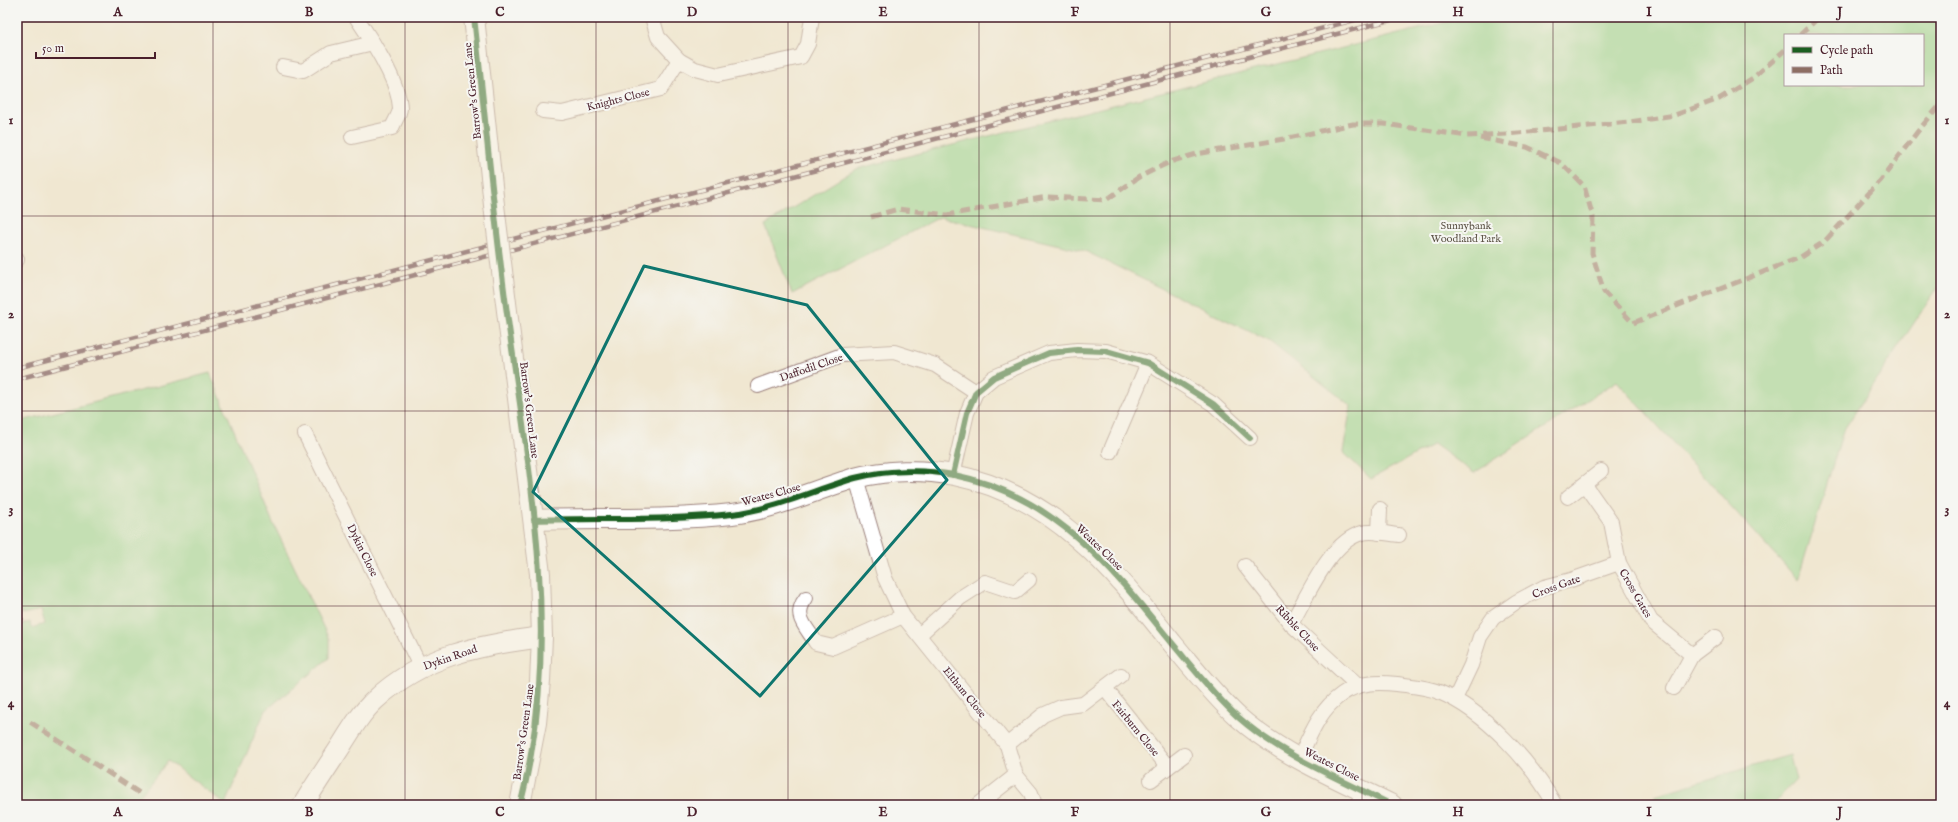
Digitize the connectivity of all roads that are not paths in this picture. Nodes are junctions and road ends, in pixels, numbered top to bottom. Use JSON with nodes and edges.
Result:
{"nodes":[{"id":1,"x":356,"y":17,"type":"edge"},
{"id":2,"x":474,"y":17,"type":"edge"},
{"id":3,"x":652,"y":17,"type":"edge"},
{"id":4,"x":812,"y":17,"type":"edge"},
{"id":5,"x":373,"y":43,"type":"junction"},
{"id":6,"x":679,"y":60,"type":"junction"},
{"id":7,"x":283,"y":67,"type":"dead end"},
{"id":8,"x":543,"y":111,"type":"dead end"},
{"id":9,"x":352,"y":137,"type":"dead end"},
{"id":10,"x":1148,"y":362,"type":"junction"},
{"id":11,"x":758,"y":386,"type":"dead end"},
{"id":12,"x":976,"y":392,"type":"junction"},
{"id":13,"x":305,"y":434,"type":"dead end"},
{"id":14,"x":1250,"y":438,"type":"dead end"},
{"id":15,"x":1110,"y":452,"type":"dead end"},
{"id":16,"x":1601,"y":470,"type":"dead end"},
{"id":17,"x":953,"y":475,"type":"junction"},
{"id":18,"x":856,"y":478,"type":"junction"},
{"id":19,"x":1585,"y":484,"type":"junction"},
{"id":20,"x":1568,"y":497,"type":"dead end"},
{"id":21,"x":1380,"y":509,"type":"dead end"},
{"id":22,"x":534,"y":520,"type":"junction"},
{"id":23,"x":1379,"y":533,"type":"junction"},
{"id":24,"x":1399,"y":535,"type":"dead end"},
{"id":25,"x":1619,"y":563,"type":"junction"},
{"id":26,"x":1245,"y":566,"type":"dead end"},
{"id":27,"x":1028,"y":580,"type":"dead end"},
{"id":28,"x":806,"y":598,"type":"dead end"},
{"id":29,"x":903,"y":616,"type":"junction"},
{"id":30,"x":1291,"y":624,"type":"junction"},
{"id":31,"x":920,"y":635,"type":"junction"},
{"id":32,"x":542,"y":637,"type":"junction"},
{"id":33,"x":1716,"y":637,"type":"dead end"},
{"id":34,"x":1692,"y":655,"type":"junction"},
{"id":35,"x":420,"y":666,"type":"junction"},
{"id":36,"x":1121,"y":675,"type":"dead end"},
{"id":37,"x":1357,"y":685,"type":"junction"},
{"id":38,"x":1105,"y":688,"type":"junction"},
{"id":39,"x":1674,"y":688,"type":"dead end"},
{"id":40,"x":1455,"y":700,"type":"junction"},
{"id":41,"x":1007,"y":745,"type":"junction"},
{"id":42,"x":1184,"y":755,"type":"dead end"},
{"id":43,"x":1298,"y":758,"type":"junction"},
{"id":44,"x":1168,"y":767,"type":"junction"},
{"id":45,"x":1016,"y":775,"type":"junction"},
{"id":46,"x":1151,"y":780,"type":"dead end"},
{"id":47,"x":1361,"y":798,"type":"edge"},
{"id":48,"x":303,"y":805,"type":"edge"},
{"id":49,"x":520,"y":805,"type":"edge"},
{"id":50,"x":978,"y":805,"type":"edge"},
{"id":51,"x":1035,"y":805,"type":"edge"},
{"id":52,"x":1392,"y":805,"type":"edge"},
{"id":53,"x":1555,"y":805,"type":"edge"}],
"edges":[{"from":1,"to":5,"type":"street"},
{"from":2,"to":22,"type":"street","name":"Barrow's Green Lane","bridge":true},
{"from":3,"to":6,"type":"street"},
{"from":4,"to":6,"type":"street"},
{"from":5,"to":7,"type":"street"},
{"from":5,"to":9,"type":"street"},
{"from":6,"to":8,"type":"street","name":"Knights Close"},
{"from":10,"to":12,"type":"street"},
{"from":10,"to":14,"type":"street"},
{"from":10,"to":15,"type":"street"},
{"from":11,"to":12,"type":"street","name":"Daffodil Close"},
{"from":12,"to":17,"type":"street"},
{"from":13,"to":35,"type":"street","name":"Dykin Close"},
{"from":16,"to":19,"type":"street"},
{"from":17,"to":18,"type":"street","name":"Weates Close"},
{"from":17,"to":43,"type":"street","name":"Weates Close"},
{"from":18,"to":22,"type":"street","name":"Weates Close"},
{"from":18,"to":29,"type":"street","name":"Eltham Close"},
{"from":19,"to":20,"type":"street"},
{"from":19,"to":25,"type":"street","name":"Cross Gates"},
{"from":21,"to":23,"type":"street"},
{"from":22,"to":32,"type":"street","name":"Barrow's Green Lane"},
{"from":23,"to":24,"type":"street"},
{"from":23,"to":30,"type":"street"},
{"from":25,"to":34,"type":"street","name":"Cross Gates"},
{"from":25,"to":40,"type":"street","name":"Cross Gate"},
{"from":26,"to":30,"type":"street","name":"Ribble Close"},
{"from":27,"to":31,"type":"street"},
{"from":28,"to":29,"type":"street"},
{"from":29,"to":31,"type":"street","name":"Eltham Close"},
{"from":30,"to":37,"type":"street","name":"Ribble Close"},
{"from":31,"to":41,"type":"street","name":"Eltham Close"},
{"from":32,"to":35,"type":"street","name":"Dykin Road"},
{"from":32,"to":49,"type":"street","name":"Barrow's Green Lane"},
{"from":33,"to":34,"type":"street"},
{"from":34,"to":39,"type":"street"},
{"from":35,"to":48,"type":"street","name":"Dykin Road"},
{"from":36,"to":38,"type":"street","name":"Fairburn Close"},
{"from":37,"to":40,"type":"street"},
{"from":37,"to":43,"type":"street"},
{"from":38,"to":41,"type":"street","name":"Fairburn Close"},
{"from":38,"to":44,"type":"street","name":"Fairburn Close"},
{"from":40,"to":53,"type":"street"},
{"from":41,"to":45,"type":"street","name":"Eltham Close"},
{"from":42,"to":44,"type":"street","name":"Fairburn Close"},
{"from":43,"to":47,"type":"street","name":"Weates Close"},
{"from":44,"to":46,"type":"street","name":"Fairburn Close"},
{"from":45,"to":50,"type":"street"},
{"from":45,"to":51,"type":"street","name":"Eltham Close"},
{"from":47,"to":52,"type":"street","name":"Weates Close"}]}
